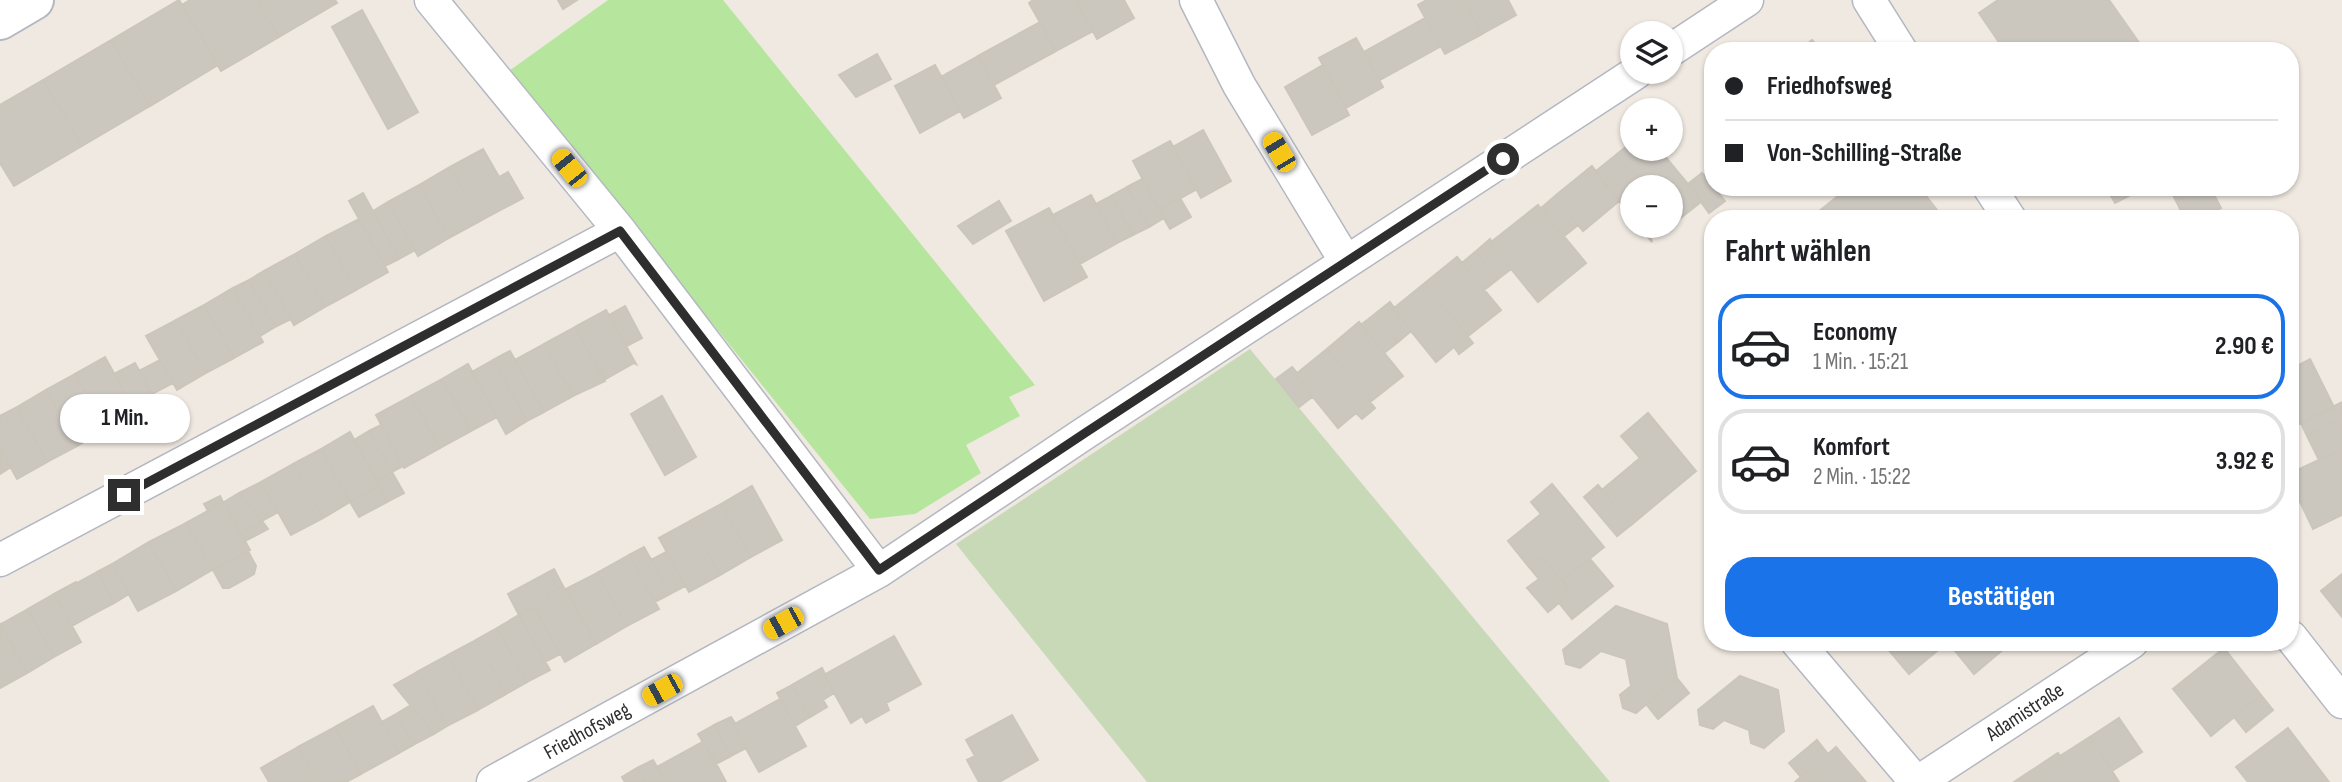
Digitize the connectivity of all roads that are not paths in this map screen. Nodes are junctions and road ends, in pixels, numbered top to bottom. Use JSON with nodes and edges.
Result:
{"nodes":[{"id":1,"x":34,"y":0,"type":"edge"},
{"id":2,"x":431,"y":0,"type":"edge"},
{"id":3,"x":1196,"y":0,"type":"edge"},
{"id":4,"x":1747,"y":0,"type":"edge"},
{"id":5,"x":1869,"y":0,"type":"edge"},
{"id":6,"x":0,"y":20,"type":"edge"},
{"id":7,"x":1683,"y":42,"type":"edge"},
{"id":8,"x":1895,"y":42,"type":"edge"},
{"id":9,"x":1620,"y":83,"type":"edge"},
{"id":10,"x":620,"y":231,"type":"junction"},
{"id":11,"x":1346,"y":262,"type":"junction"},
{"id":12,"x":0,"y":561,"type":"edge"},
{"id":13,"x":879,"y":570,"type":"junction"},
{"id":14,"x":2299,"y":647,"type":"edge"},
{"id":15,"x":1805,"y":651,"type":"edge"},
{"id":16,"x":2119,"y":651,"type":"edge"},
{"id":17,"x":2342,"y":702,"type":"edge"},
{"id":18,"x":493,"y":782,"type":"edge"},
{"id":19,"x":1917,"y":782,"type":"edge"}],
"edges":[{"from":1,"to":6,"type":"street"},
{"from":2,"to":10,"type":"street"},
{"from":3,"to":11,"type":"street"},
{"from":4,"to":7,"type":"street"},
{"from":5,"to":8,"type":"street"},
{"from":9,"to":11,"type":"street","name":"Friedhofsweg"},
{"from":10,"to":12,"type":"street"},
{"from":10,"to":13,"type":"street"},
{"from":11,"to":13,"type":"street","name":"Friedhofsweg"},
{"from":13,"to":18,"type":"street","name":"Friedhofsweg"},
{"from":14,"to":17,"type":"street"},
{"from":15,"to":19,"type":"street","name":"Adamistraße"},
{"from":16,"to":19,"type":"street","name":"Adamistraße"}]}
